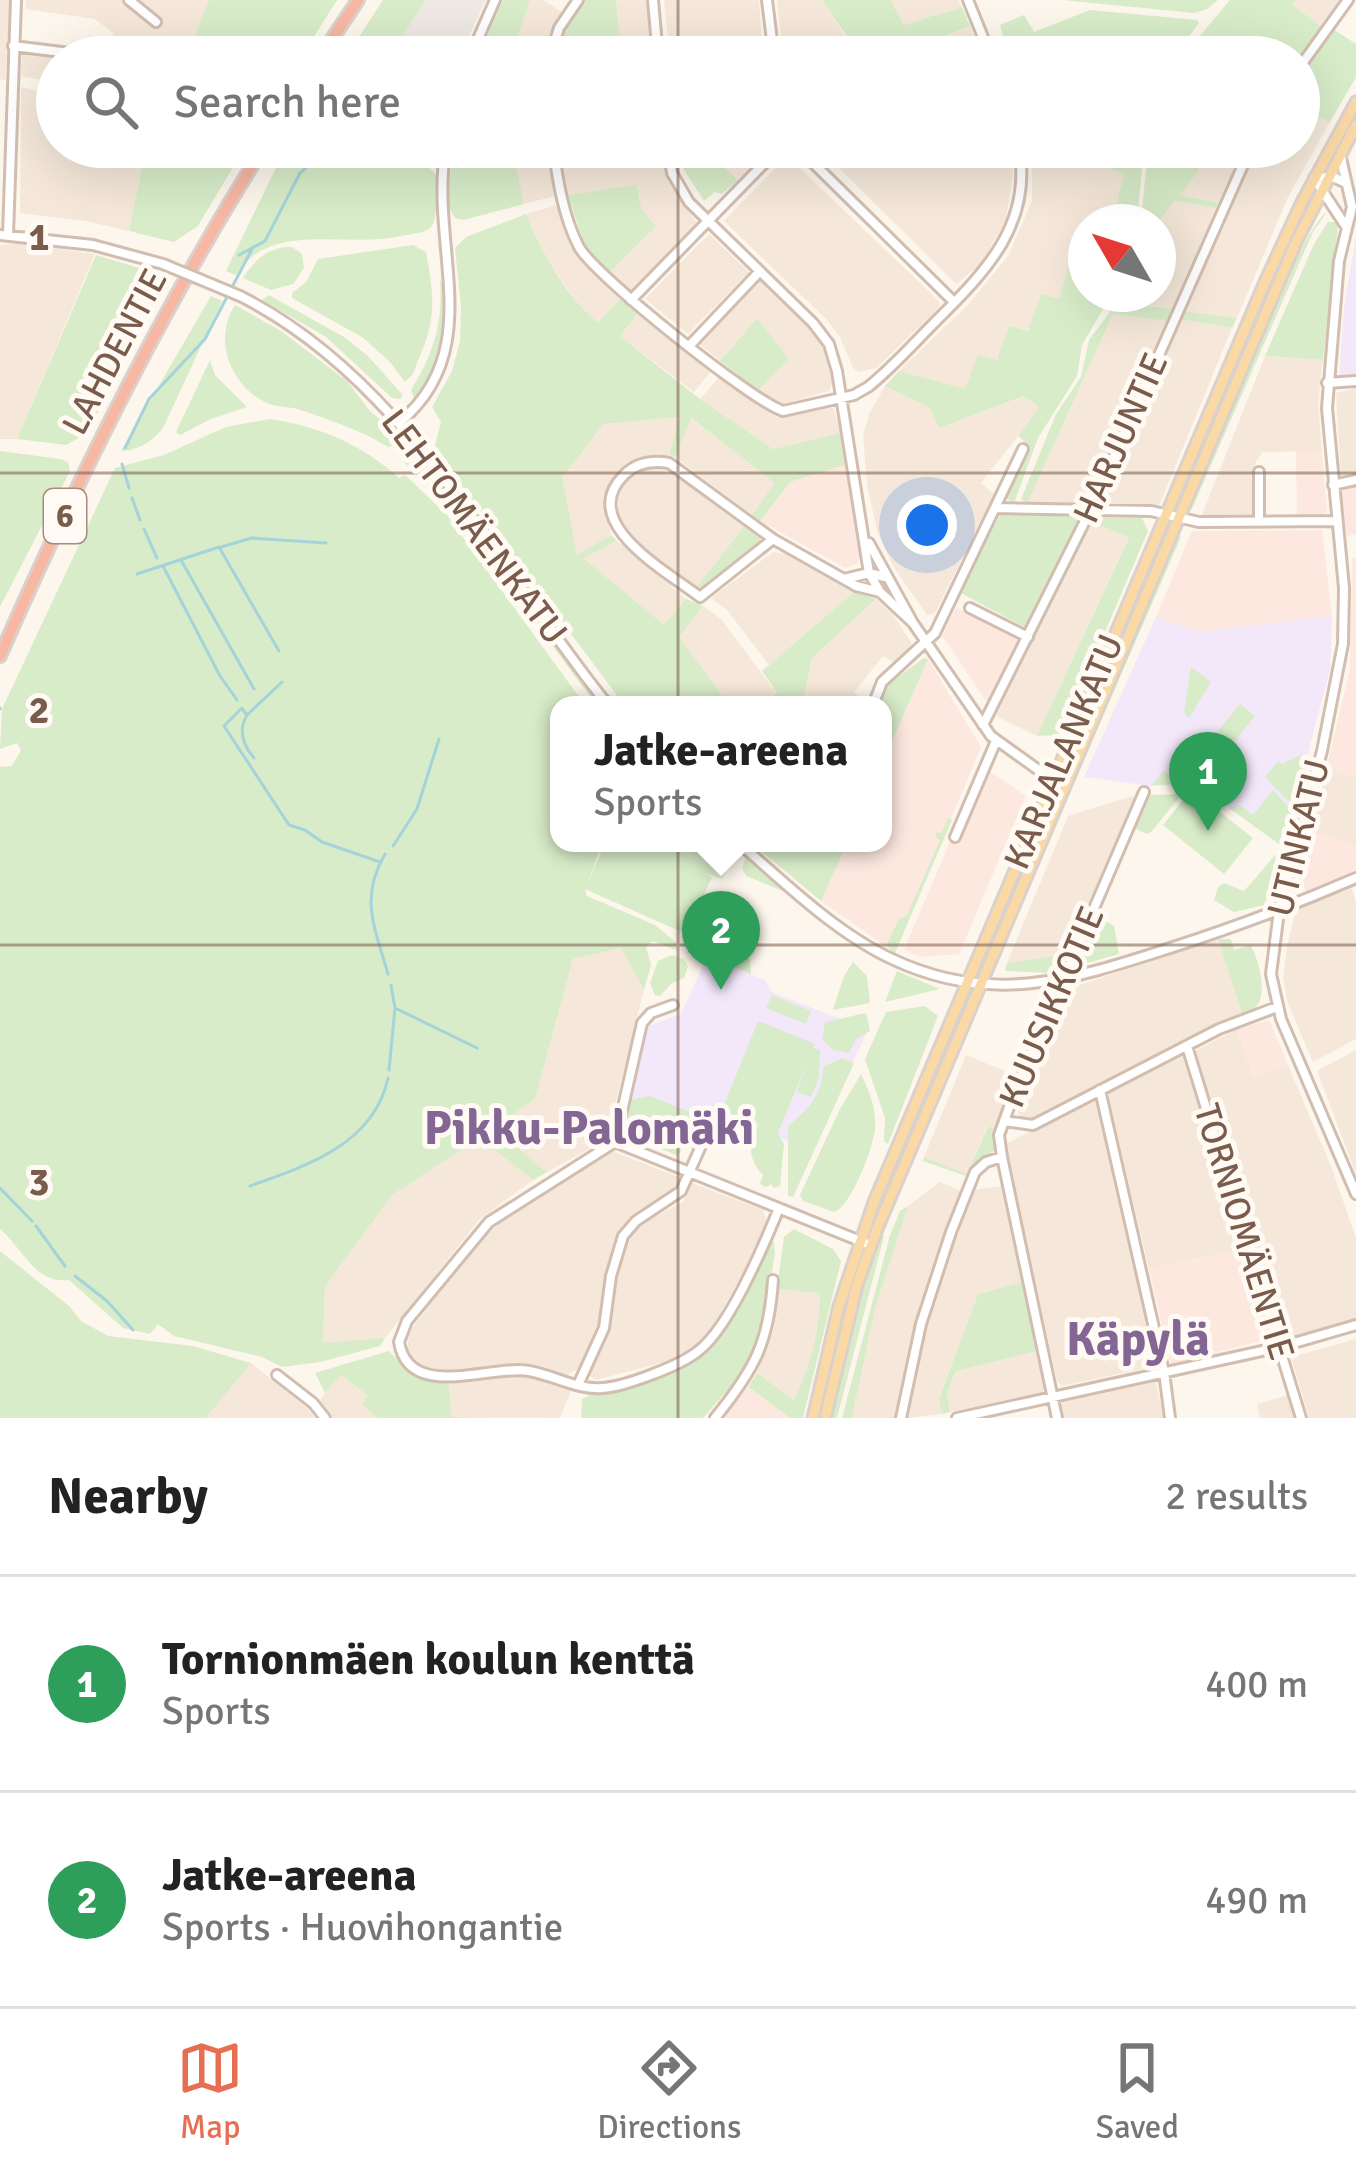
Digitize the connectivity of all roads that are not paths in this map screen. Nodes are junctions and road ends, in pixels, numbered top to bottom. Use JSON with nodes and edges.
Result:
{"nodes":[{"id":1,"x":16,"y":0,"type":"edge"},
{"id":2,"x":129,"y":0,"type":"edge"},
{"id":3,"x":358,"y":0,"type":"edge"},
{"id":4,"x":495,"y":0,"type":"edge"},
{"id":5,"x":578,"y":0,"type":"edge"},
{"id":6,"x":653,"y":0,"type":"edge"},
{"id":7,"x":767,"y":0,"type":"edge"},
{"id":8,"x":968,"y":0,"type":"edge"},
{"id":9,"x":1348,"y":0,"type":"edge"},
{"id":10,"x":156,"y":22,"type":"dead end"},
{"id":11,"x":334,"y":36,"type":"edge"},
{"id":12,"x":479,"y":36,"type":"edge"},
{"id":13,"x":557,"y":36,"type":"edge"},
{"id":14,"x":656,"y":36,"type":"edge"},
{"id":15,"x":771,"y":36,"type":"edge"},
{"id":16,"x":983,"y":36,"type":"edge"},
{"id":17,"x":1320,"y":39,"type":"edge"},
{"id":18,"x":13,"y":46,"type":"junction"},
{"id":19,"x":36,"y":49,"type":"edge"},
{"id":20,"x":1356,"y":102,"type":"edge"},
{"id":21,"x":1356,"y":125,"type":"edge"},
{"id":22,"x":1339,"y":153,"type":"junction"},
{"id":23,"x":1320,"y":167,"type":"edge"},
{"id":24,"x":252,"y":168,"type":"edge"},
{"id":25,"x":444,"y":168,"type":"edge"},
{"id":26,"x":556,"y":168,"type":"edge"},
{"id":27,"x":673,"y":168,"type":"edge"},
{"id":28,"x":760,"y":168,"type":"edge"},
{"id":29,"x":818,"y":168,"type":"edge"},
{"id":30,"x":1021,"y":168,"type":"edge"},
{"id":31,"x":1242,"y":168,"type":"edge"},
{"id":32,"x":1320,"y":168,"type":"edge"},
{"id":33,"x":1327,"y":177,"type":"junction"},
{"id":34,"x":1314,"y":178,"type":"junction"},
{"id":35,"x":1346,"y":183,"type":"junction"},
{"id":36,"x":1320,"y":190,"type":"junction"},
{"id":37,"x":1334,"y":207,"type":"junction"},
{"id":38,"x":1306,"y":220,"type":"junction"},
{"id":39,"x":709,"y":223,"type":"junction"},
{"id":40,"x":1346,"y":226,"type":"junction"},
{"id":41,"x":4,"y":236,"type":"edge"},
{"id":42,"x":760,"y":271,"type":"junction"},
{"id":43,"x":631,"y":300,"type":"junction"},
{"id":44,"x":954,"y":302,"type":"junction"},
{"id":45,"x":691,"y":345,"type":"junction"},
{"id":46,"x":1356,"y":381,"type":"edge"},
{"id":47,"x":1327,"y":383,"type":"junction"},
{"id":48,"x":842,"y":397,"type":"junction"},
{"id":49,"x":400,"y":422,"type":"junction"},
{"id":50,"x":1023,"y":448,"type":"dead end"},
{"id":51,"x":1259,"y":472,"type":"dead end"},
{"id":52,"x":1356,"y":480,"type":"edge"},
{"id":53,"x":1334,"y":485,"type":"junction"},
{"id":54,"x":996,"y":508,"type":"junction"},
{"id":55,"x":1090,"y":511,"type":"junction"},
{"id":56,"x":1166,"y":514,"type":"junction"},
{"id":57,"x":1178,"y":517,"type":"junction"},
{"id":58,"x":1336,"y":521,"type":"junction"},
{"id":59,"x":1259,"y":522,"type":"junction"},
{"id":60,"x":866,"y":535,"type":"junction"},
{"id":61,"x":773,"y":539,"type":"junction"},
{"id":62,"x":869,"y":573,"type":"junction"},
{"id":63,"x":886,"y":578,"type":"junction"},
{"id":64,"x":842,"y":579,"type":"junction"},
{"id":65,"x":880,"y":592,"type":"junction"},
{"id":66,"x":970,"y":608,"type":"dead end"},
{"id":67,"x":913,"y":623,"type":"junction"},
{"id":68,"x":1028,"y":637,"type":"junction"},
{"id":69,"x":928,"y":642,"type":"junction"},
{"id":70,"x":0,"y":656,"type":"edge"},
{"id":71,"x":601,"y":696,"type":"edge"},
{"id":72,"x":877,"y":696,"type":"edge"},
{"id":73,"x":983,"y":725,"type":"junction"},
{"id":74,"x":996,"y":741,"type":"junction"},
{"id":75,"x":1057,"y":784,"type":"junction"},
{"id":76,"x":1144,"y":792,"type":"dead end"},
{"id":77,"x":955,"y":837,"type":"dead end"},
{"id":78,"x":750,"y":852,"type":"edge"},
{"id":79,"x":1356,"y":879,"type":"edge"},
{"id":80,"x":1279,"y":911,"type":"junction"},
{"id":81,"x":973,"y":981,"type":"junction"},
{"id":82,"x":1062,"y":981,"type":"junction"},
{"id":83,"x":673,"y":1005,"type":"dead end"},
{"id":84,"x":1277,"y":1007,"type":"junction"},
{"id":85,"x":1187,"y":1046,"type":"junction"},
{"id":86,"x":1100,"y":1090,"type":"junction"},
{"id":87,"x":716,"y":1112,"type":"dead end"},
{"id":88,"x":1004,"y":1120,"type":"junction"},
{"id":89,"x":615,"y":1142,"type":"junction"},
{"id":90,"x":1002,"y":1156,"type":"junction"},
{"id":91,"x":691,"y":1172,"type":"junction"},
{"id":92,"x":1356,"y":1194,"type":"edge"},
{"id":93,"x":779,"y":1208,"type":"junction"},
{"id":94,"x":865,"y":1244,"type":"junction"},
{"id":95,"x":773,"y":1280,"type":"dead end"},
{"id":96,"x":1356,"y":1325,"type":"edge"},
{"id":97,"x":1280,"y":1347,"type":"junction"},
{"id":98,"x":1164,"y":1372,"type":"junction"},
{"id":99,"x":277,"y":1375,"type":"dead end"},
{"id":100,"x":578,"y":1385,"type":"junction"},
{"id":101,"x":1054,"y":1396,"type":"junction"},
{"id":102,"x":325,"y":1418,"type":"edge"},
{"id":103,"x":715,"y":1418,"type":"edge"},
{"id":104,"x":813,"y":1418,"type":"edge"},
{"id":105,"x":824,"y":1418,"type":"edge"},
{"id":106,"x":901,"y":1418,"type":"edge"},
{"id":107,"x":962,"y":1418,"type":"edge"},
{"id":108,"x":1057,"y":1418,"type":"edge"},
{"id":109,"x":1170,"y":1418,"type":"edge"},
{"id":110,"x":1301,"y":1418,"type":"edge"}],
"edges":[{"from":1,"to":18,"type":"street"},
{"from":2,"to":10,"type":"street"},
{"from":3,"to":11,"type":"highway"},
{"from":4,"to":12,"type":"street"},
{"from":5,"to":13,"type":"street"},
{"from":6,"to":14,"type":"street"},
{"from":7,"to":15,"type":"street"},
{"from":8,"to":16,"type":"street"},
{"from":9,"to":17,"type":"street"},
{"from":18,"to":19,"type":"street"},
{"from":18,"to":41,"type":"street"},
{"from":20,"to":23,"type":"main road","name":"KARJALANKATU"},
{"from":21,"to":22,"type":"main road","name":"KARJALANKATU"},
{"from":22,"to":33,"type":"main road","name":"KARJALANKATU"},
{"from":22,"to":35,"type":"street","name":"UTINKATU"},
{"from":24,"to":70,"type":"highway","name":"LAHDENTIE","number":"6"},
{"from":25,"to":49,"type":"street"},
{"from":26,"to":43,"type":"street"},
{"from":27,"to":39,"type":"street"},
{"from":28,"to":39,"type":"street"},
{"from":29,"to":44,"type":"street"},
{"from":30,"to":44,"type":"street"},
{"from":31,"to":55,"type":"street","name":"HARJUNTIE"},
{"from":32,"to":34,"type":"main road","name":"KARJALANKATU"},
{"from":33,"to":34,"type":"street"},
{"from":33,"to":35,"type":"street"},
{"from":33,"to":36,"type":"main road","name":"KARJALANKATU"},
{"from":34,"to":36,"type":"street"},
{"from":34,"to":56,"type":"main road","name":"KARJALANKATU"},
{"from":35,"to":40,"type":"street","name":"UTINKATU"},
{"from":36,"to":37,"type":"street"},
{"from":36,"to":38,"type":"main road","name":"KARJALANKATU"},
{"from":37,"to":38,"type":"street"},
{"from":37,"to":40,"type":"street"},
{"from":38,"to":57,"type":"main road","name":"KARJALANKATU"},
{"from":39,"to":42,"type":"street"},
{"from":39,"to":43,"type":"street"},
{"from":40,"to":47,"type":"street","name":"UTINKATU"},
{"from":41,"to":49,"type":"street","name":"LEHTOMÄENKATU","bridge":true},
{"from":42,"to":45,"type":"street"},
{"from":42,"to":48,"type":"street"},
{"from":43,"to":45,"type":"street"},
{"from":44,"to":48,"type":"street"},
{"from":45,"to":48,"type":"street"},
{"from":46,"to":47,"type":"street"},
{"from":47,"to":53,"type":"street","name":"UTINKATU"},
{"from":48,"to":60,"type":"street"},
{"from":49,"to":71,"type":"street","name":"LEHTOMÄENKATU"},
{"from":50,"to":54,"type":"street"},
{"from":51,"to":59,"type":"street"},
{"from":52,"to":53,"type":"street"},
{"from":53,"to":58,"type":"street","name":"UTINKATU"},
{"from":54,"to":55,"type":"street"},
{"from":54,"to":69,"type":"street"},
{"from":55,"to":56,"type":"street"},
{"from":55,"to":68,"type":"street","name":"HARJUNTIE"},
{"from":56,"to":57,"type":"street"},
{"from":56,"to":75,"type":"main road","name":"KARJALANKATU"},
{"from":57,"to":59,"type":"street"},
{"from":57,"to":75,"type":"main road","name":"KARJALANKATU"},
{"from":58,"to":59,"type":"street"},
{"from":58,"to":80,"type":"street","name":"UTINKATU"},
{"from":60,"to":62,"type":"street"},
{"from":60,"to":63,"type":"street"},
{"from":61,"to":61,"type":"street"},
{"from":61,"to":64,"type":"street"},
{"from":62,"to":63,"type":"street"},
{"from":62,"to":64,"type":"street"},
{"from":62,"to":65,"type":"street"},
{"from":63,"to":65,"type":"street"},
{"from":63,"to":67,"type":"street"},
{"from":64,"to":65,"type":"street"},
{"from":65,"to":67,"type":"street"},
{"from":66,"to":68,"type":"street"},
{"from":67,"to":69,"type":"street"},
{"from":68,"to":73,"type":"street","name":"HARJUNTIE"},
{"from":69,"to":72,"type":"street"},
{"from":69,"to":73,"type":"street"},
{"from":73,"to":74,"type":"street"},
{"from":74,"to":75,"type":"street"},
{"from":74,"to":77,"type":"street"},
{"from":75,"to":81,"type":"main road","name":"KARJALANKATU"},
{"from":76,"to":82,"type":"street","name":"KUUSIKKOTIE"},
{"from":78,"to":81,"type":"street"},
{"from":79,"to":80,"type":"street"},
{"from":80,"to":82,"type":"street"},
{"from":80,"to":84,"type":"street","name":"UTINKATU"},
{"from":81,"to":82,"type":"street"},
{"from":81,"to":94,"type":"main road","name":"KARJALANKATU"},
{"from":82,"to":88,"type":"street","name":"KUUSIKKOTIE"},
{"from":83,"to":89,"type":"street"},
{"from":84,"to":85,"type":"street"},
{"from":84,"to":92,"type":"street","name":"UTINKATU"},
{"from":85,"to":86,"type":"street"},
{"from":85,"to":97,"type":"street","name":"TORNIOMÄENTIE"},
{"from":86,"to":88,"type":"street"},
{"from":86,"to":98,"type":"street"},
{"from":87,"to":91,"type":"street"},
{"from":88,"to":90,"type":"street","name":"KUUSIKKOTIE"},
{"from":89,"to":91,"type":"street"},
{"from":89,"to":100,"type":"street"},
{"from":90,"to":101,"type":"street"},
{"from":90,"to":106,"type":"street","name":"KUUSIKKOTIE"},
{"from":91,"to":93,"type":"street"},
{"from":91,"to":100,"type":"street"},
{"from":93,"to":94,"type":"street"},
{"from":93,"to":100,"type":"street"},
{"from":94,"to":104,"type":"main road","name":"KARJALANKATU"},
{"from":94,"to":105,"type":"main road","name":"KARJALANKATU"},
{"from":95,"to":103,"type":"street"},
{"from":96,"to":97,"type":"street"},
{"from":97,"to":98,"type":"street"},
{"from":97,"to":110,"type":"street","name":"TORNIOMÄENTIE"},
{"from":98,"to":101,"type":"street"},
{"from":98,"to":109,"type":"street"},
{"from":99,"to":102,"type":"street"},
{"from":101,"to":107,"type":"street"},
{"from":101,"to":108,"type":"street"}]}
